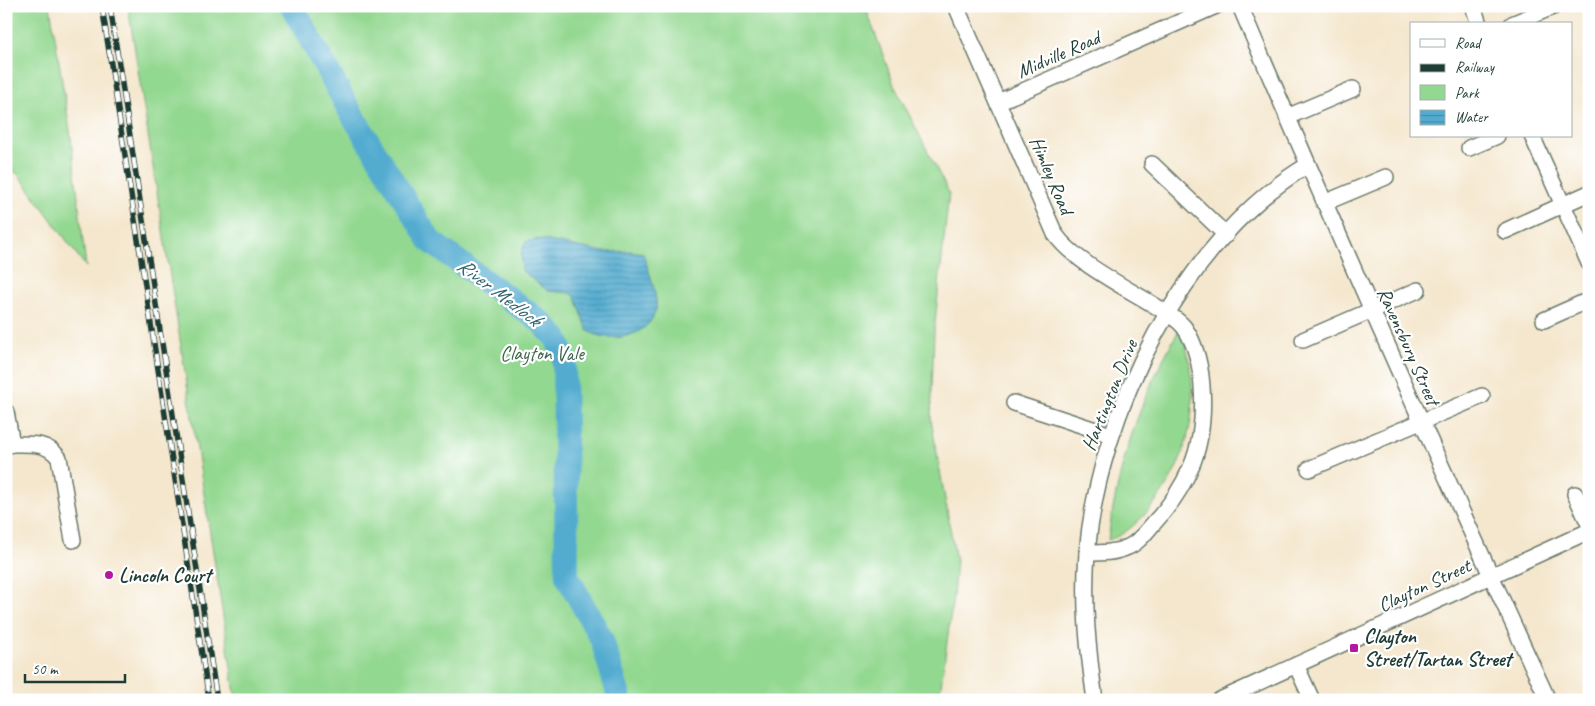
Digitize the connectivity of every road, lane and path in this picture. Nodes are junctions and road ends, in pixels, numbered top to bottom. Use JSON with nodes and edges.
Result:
{"nodes":[{"id":1,"x":956,"y":6,"type":"edge"},
{"id":2,"x":1216,"y":6,"type":"edge"},
{"id":3,"x":1240,"y":6,"type":"edge"},
{"id":4,"x":1473,"y":6,"type":"edge"},
{"id":5,"x":1555,"y":6,"type":"edge"},
{"id":6,"x":1478,"y":22,"type":"edge"},
{"id":7,"x":1517,"y":22,"type":"edge"},
{"id":8,"x":1353,"y":89,"type":"dead end"},
{"id":9,"x":998,"y":102,"type":"junction"},
{"id":10,"x":1287,"y":117,"type":"junction"},
{"id":11,"x":1492,"y":138,"type":"edge"},
{"id":12,"x":1533,"y":138,"type":"edge"},
{"id":13,"x":1469,"y":148,"type":"dead end"},
{"id":14,"x":1152,"y":164,"type":"dead end"},
{"id":15,"x":1308,"y":165,"type":"junction"},
{"id":16,"x":1386,"y":177,"type":"dead end"},
{"id":17,"x":1589,"y":193,"type":"edge"},
{"id":18,"x":1324,"y":203,"type":"junction"},
{"id":19,"x":1562,"y":206,"type":"junction"},
{"id":20,"x":1505,"y":231,"type":"dead end"},
{"id":21,"x":1226,"y":235,"type":"junction"},
{"id":22,"x":1589,"y":263,"type":"edge"},
{"id":23,"x":1418,"y":290,"type":"dead end"},
{"id":24,"x":1589,"y":300,"type":"edge"},
{"id":25,"x":1371,"y":311,"type":"junction"},
{"id":26,"x":1166,"y":314,"type":"junction"},
{"id":27,"x":1544,"y":320,"type":"dead end"},
{"id":28,"x":1303,"y":340,"type":"dead end"},
{"id":29,"x":1482,"y":396,"type":"dead end"},
{"id":30,"x":1014,"y":403,"type":"dead end"},
{"id":31,"x":6,"y":412,"type":"edge"},
{"id":32,"x":1420,"y":421,"type":"junction"},
{"id":33,"x":1111,"y":435,"type":"junction"},
{"id":34,"x":9,"y":445,"type":"edge"},
{"id":35,"x":1309,"y":469,"type":"dead end"},
{"id":36,"x":1575,"y":494,"type":"dead end"},
{"id":37,"x":1589,"y":524,"type":"edge"},
{"id":38,"x":1589,"y":531,"type":"edge"},
{"id":39,"x":73,"y":540,"type":"dead end"},
{"id":40,"x":1088,"y":553,"type":"junction"},
{"id":41,"x":1490,"y":577,"type":"junction"},
{"id":42,"x":1296,"y":665,"type":"junction"},
{"id":43,"x":1095,"y":700,"type":"edge"},
{"id":44,"x":1220,"y":700,"type":"edge"},
{"id":45,"x":1312,"y":700,"type":"edge"},
{"id":46,"x":1548,"y":700,"type":"edge"}],
"edges":[{"from":1,"to":9,"type":"street","name":"Himley Road"},
{"from":2,"to":9,"type":"street","name":"Midville Road"},
{"from":3,"to":10,"type":"street","name":"Ravensbury Street"},
{"from":4,"to":6,"type":"street"},
{"from":5,"to":7,"type":"street"},
{"from":8,"to":10,"type":"street"},
{"from":9,"to":26,"type":"street","name":"Himley Road"},
{"from":10,"to":15,"type":"street","name":"Ravensbury Street"},
{"from":11,"to":13,"type":"street"},
{"from":12,"to":19,"type":"street"},
{"from":14,"to":21,"type":"street"},
{"from":15,"to":18,"type":"street","name":"Ravensbury Street"},
{"from":15,"to":21,"type":"street","name":"Hartington Drive"},
{"from":16,"to":18,"type":"street"},
{"from":17,"to":19,"type":"street"},
{"from":18,"to":25,"type":"street","name":"Ravensbury Street"},
{"from":19,"to":20,"type":"street"},
{"from":19,"to":22,"type":"street"},
{"from":21,"to":26,"type":"street","name":"Hartington Drive"},
{"from":23,"to":25,"type":"street"},
{"from":24,"to":27,"type":"street"},
{"from":25,"to":28,"type":"street"},
{"from":25,"to":32,"type":"street","name":"Ravensbury Street"},
{"from":26,"to":33,"type":"street","name":"Hartington Drive"},
{"from":26,"to":40,"type":"street","name":"Himley Road"},
{"from":29,"to":32,"type":"street"},
{"from":30,"to":33,"type":"street"},
{"from":31,"to":34,"type":"street"},
{"from":32,"to":35,"type":"street"},
{"from":32,"to":41,"type":"street","name":"Ravensbury Street"},
{"from":33,"to":40,"type":"street","name":"Hartington Drive"},
{"from":34,"to":39,"type":"street"},
{"from":36,"to":37,"type":"street"},
{"from":38,"to":41,"type":"street","name":"Clayton Street"},
{"from":40,"to":43,"type":"street","name":"Hartington Drive"},
{"from":41,"to":42,"type":"street","name":"Clayton Street"},
{"from":41,"to":46,"type":"street","name":"Ravensbury Street"},
{"from":42,"to":44,"type":"street","name":"Clayton Street"},
{"from":42,"to":45,"type":"street"}]}
